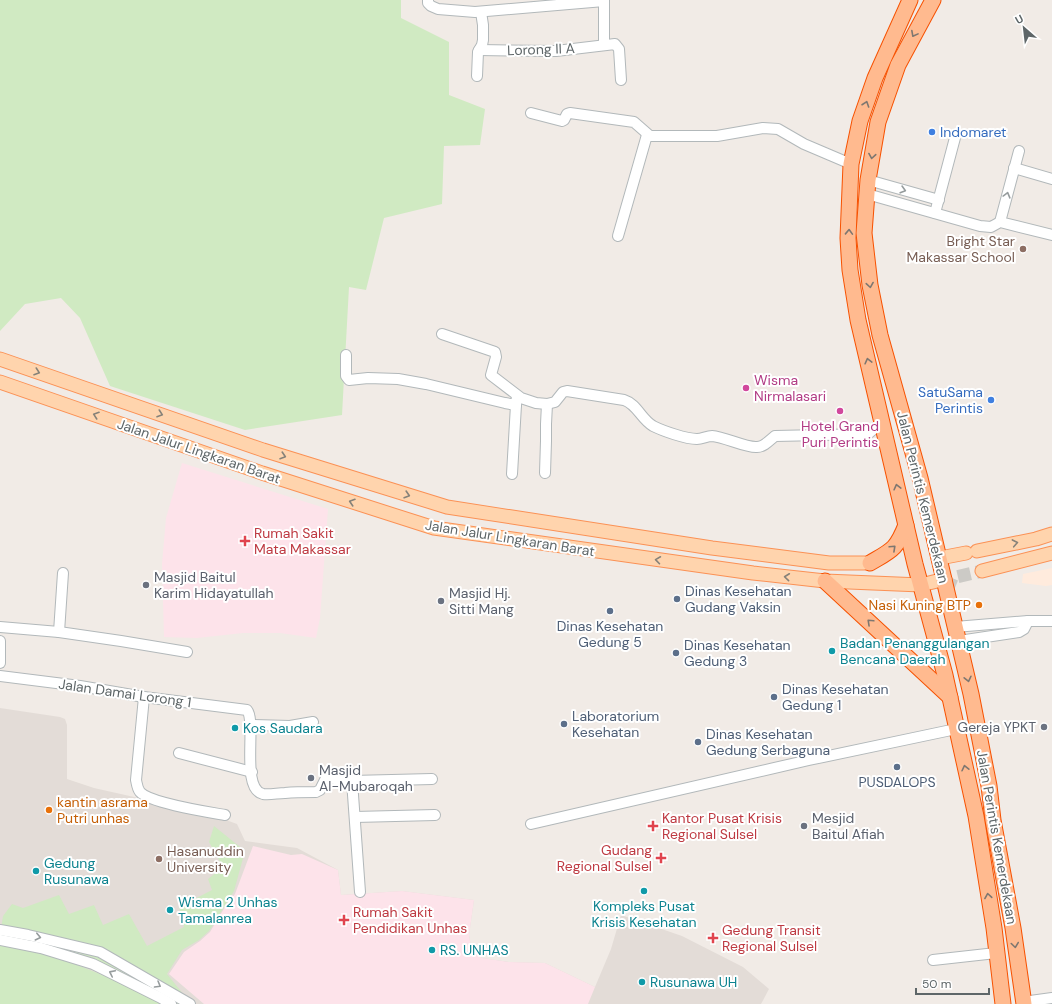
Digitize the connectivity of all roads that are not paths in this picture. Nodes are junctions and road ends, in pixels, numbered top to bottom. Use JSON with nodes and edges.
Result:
{"nodes":[{"id":1,"x":428,"y":0,"type":"edge"},
{"id":2,"x":910,"y":0,"type":"edge"},
{"id":3,"x":933,"y":0,"type":"edge"},
{"id":4,"x":604,"y":1,"type":"edge"},
{"id":5,"x":481,"y":12,"type":"junction"},
{"id":6,"x":604,"y":45,"type":"junction"},
{"id":7,"x":479,"y":50,"type":"junction"},
{"id":8,"x":477,"y":76,"type":"dead end"},
{"id":9,"x":620,"y":80,"type":"dead end"},
{"id":10,"x":530,"y":113,"type":"dead end"},
{"id":11,"x":956,"y":134,"type":"dead end"},
{"id":12,"x":647,"y":135,"type":"junction"},
{"id":13,"x":1019,"y":151,"type":"dead end"},
{"id":14,"x":851,"y":164,"type":"junction"},
{"id":15,"x":1014,"y":168,"type":"junction"},
{"id":16,"x":1052,"y":179,"type":"edge"},
{"id":17,"x":868,"y":187,"type":"junction"},
{"id":18,"x":939,"y":200,"type":"junction"},
{"id":19,"x":935,"y":213,"type":"junction"},
{"id":20,"x":1000,"y":222,"type":"junction"},
{"id":21,"x":1052,"y":235,"type":"edge"},
{"id":22,"x":618,"y":236,"type":"dead end"},
{"id":23,"x":442,"y":334,"type":"dead end"},
{"id":24,"x":346,"y":355,"type":"dead end"},
{"id":25,"x":0,"y":359,"type":"edge"},
{"id":26,"x":0,"y":382,"type":"edge"},
{"id":27,"x":516,"y":400,"type":"junction"},
{"id":28,"x":547,"y":404,"type":"junction"},
{"id":29,"x":882,"y":422,"type":"junction"},
{"id":30,"x":545,"y":473,"type":"dead end"},
{"id":31,"x":512,"y":474,"type":"dead end"},
{"id":32,"x":906,"y":525,"type":"junction"},
{"id":33,"x":1052,"y":534,"type":"edge"},
{"id":34,"x":1052,"y":553,"type":"edge"},
{"id":35,"x":940,"y":558,"type":"junction"},
{"id":36,"x":870,"y":563,"type":"joint"},
{"id":37,"x":915,"y":564,"type":"junction"},
{"id":38,"x":982,"y":570,"type":"tunnel mouth"},
{"id":39,"x":63,"y":573,"type":"dead end"},
{"id":40,"x":825,"y":581,"type":"junction"},
{"id":41,"x":946,"y":584,"type":"junction"},
{"id":42,"x":922,"y":591,"type":"junction"},
{"id":43,"x":1028,"y":621,"type":"junction"},
{"id":44,"x":1052,"y":621,"type":"edge"},
{"id":45,"x":0,"y":627,"type":"edge"},
{"id":46,"x":59,"y":632,"type":"junction"},
{"id":47,"x":957,"y":634,"type":"junction"},
{"id":48,"x":0,"y":641,"type":"edge"},
{"id":49,"x":187,"y":652,"type":"dead end"},
{"id":50,"x":0,"y":663,"type":"edge"},
{"id":51,"x":0,"y":676,"type":"edge"},
{"id":52,"x":950,"y":696,"type":"junction"},
{"id":53,"x":144,"y":697,"type":"junction"},
{"id":54,"x":313,"y":722,"type":"dead end"},
{"id":55,"x":250,"y":725,"type":"junction"},
{"id":56,"x":956,"y":729,"type":"junction"},
{"id":57,"x":178,"y":753,"type":"dead end"},
{"id":58,"x":252,"y":772,"type":"junction"},
{"id":59,"x":432,"y":779,"type":"dead end"},
{"id":60,"x":352,"y":781,"type":"junction"},
{"id":61,"x":225,"y":815,"type":"dead end"},
{"id":62,"x":434,"y":815,"type":"dead end"},
{"id":63,"x":355,"y":817,"type":"junction"},
{"id":64,"x":531,"y":824,"type":"dead end"},
{"id":65,"x":360,"y":892,"type":"dead end"},
{"id":66,"x":0,"y":930,"type":"edge"},
{"id":67,"x":0,"y":940,"type":"edge"},
{"id":68,"x":996,"y":953,"type":"junction"},
{"id":69,"x":933,"y":960,"type":"dead end"},
{"id":70,"x":1052,"y":998,"type":"edge"},
{"id":71,"x":1024,"y":1003,"type":"edge"},
{"id":72,"x":171,"y":1004,"type":"edge"},
{"id":73,"x":190,"y":1004,"type":"edge"},
{"id":74,"x":1003,"y":1004,"type":"edge"}],
"edges":[{"from":1,"to":5,"type":"street"},
{"from":14,"to":2,"type":"highway","name":"Jalan Perintis Kemerdekaan","one_way":true},
{"from":3,"to":17,"type":"highway","name":"Jalan Perintis Kemerdekaan","one_way":true},
{"from":4,"to":5,"type":"street"},
{"from":4,"to":6,"type":"street"},
{"from":5,"to":7,"type":"street"},
{"from":6,"to":7,"type":"street","name":"Lorong II A"},
{"from":6,"to":9,"type":"street"},
{"from":7,"to":8,"type":"street"},
{"from":10,"to":12,"type":"street"},
{"from":11,"to":18,"type":"street"},
{"from":12,"to":14,"type":"street"},
{"from":12,"to":22,"type":"street"},
{"from":13,"to":15,"type":"street"},
{"from":29,"to":14,"type":"highway","name":"Jalan Perintis Kemerdekaan","one_way":true},
{"from":15,"to":16,"type":"street"},
{"from":20,"to":15,"type":"street","one_way":true},
{"from":17,"to":18,"type":"street","one_way":true},
{"from":17,"to":19,"type":"street"},
{"from":17,"to":35,"type":"highway","name":"Jalan Perintis Kemerdekaan","one_way":true},
{"from":18,"to":19,"type":"street"},
{"from":19,"to":20,"type":"street"},
{"from":20,"to":21,"type":"street"},
{"from":23,"to":27,"type":"street"},
{"from":24,"to":27,"type":"street"},
{"from":25,"to":36,"type":"main road","name":"Jalan Jalur Lingkaran Barat","one_way":true},
{"from":40,"to":26,"type":"main road","name":"Jalan Jalur Lingkaran Barat","one_way":true},
{"from":27,"to":28,"type":"street"},
{"from":27,"to":31,"type":"street"},
{"from":28,"to":29,"type":"street"},
{"from":28,"to":30,"type":"street"},
{"from":32,"to":29,"type":"highway","name":"Jalan Perintis Kemerdekaan","one_way":true},
{"from":36,"to":32,"type":"highway","one_way":true},
{"from":32,"to":37,"type":"highway","name":"Jalan Perintis Kemerdekaan"},
{"from":35,"to":33,"type":"main road","one_way":true},
{"from":34,"to":38,"type":"main road"},
{"from":35,"to":37,"type":"highway"},
{"from":35,"to":41,"type":"highway","name":"Jalan Perintis Kemerdekaan"},
{"from":37,"to":42,"type":"highway","name":"Jalan Perintis Kemerdekaan"},
{"from":39,"to":46,"type":"street"},
{"from":40,"to":42,"type":"main road","name":"Jalan Jalur Lingkaran Barat"},
{"from":52,"to":40,"type":"highway","one_way":true},
{"from":41,"to":42,"type":"highway"},
{"from":41,"to":47,"type":"highway","name":"Jalan Perintis Kemerdekaan"},
{"from":42,"to":52,"type":"highway","name":"Jalan Perintis Kemerdekaan"},
{"from":43,"to":44,"type":"street"},
{"from":43,"to":47,"type":"street"},
{"from":43,"to":47,"type":"street"},
{"from":45,"to":46,"type":"street"},
{"from":46,"to":49,"type":"street"},
{"from":47,"to":71,"type":"highway","name":"Jalan Perintis Kemerdekaan","one_way":true},
{"from":48,"to":50,"type":"street"},
{"from":51,"to":53,"type":"street","name":"Jalan Damai Lorong 1"},
{"from":52,"to":56,"type":"highway","name":"Jalan Perintis Kemerdekaan"},
{"from":53,"to":55,"type":"street","name":"Jalan Damai Lorong 1"},
{"from":53,"to":61,"type":"street"},
{"from":54,"to":55,"type":"street"},
{"from":55,"to":58,"type":"street"},
{"from":56,"to":64,"type":"street"},
{"from":68,"to":56,"type":"highway","name":"Jalan Perintis Kemerdekaan","one_way":true},
{"from":57,"to":58,"type":"street"},
{"from":58,"to":60,"type":"street"},
{"from":59,"to":60,"type":"street"},
{"from":60,"to":63,"type":"street"},
{"from":62,"to":63,"type":"street"},
{"from":63,"to":65,"type":"street"},
{"from":66,"to":73,"type":"street","one_way":true},
{"from":72,"to":67,"type":"street","one_way":true},
{"from":68,"to":69,"type":"street"},
{"from":68,"to":74,"type":"highway","name":"Jalan Perintis Kemerdekaan"},
{"from":70,"to":71,"type":"street"}]}
